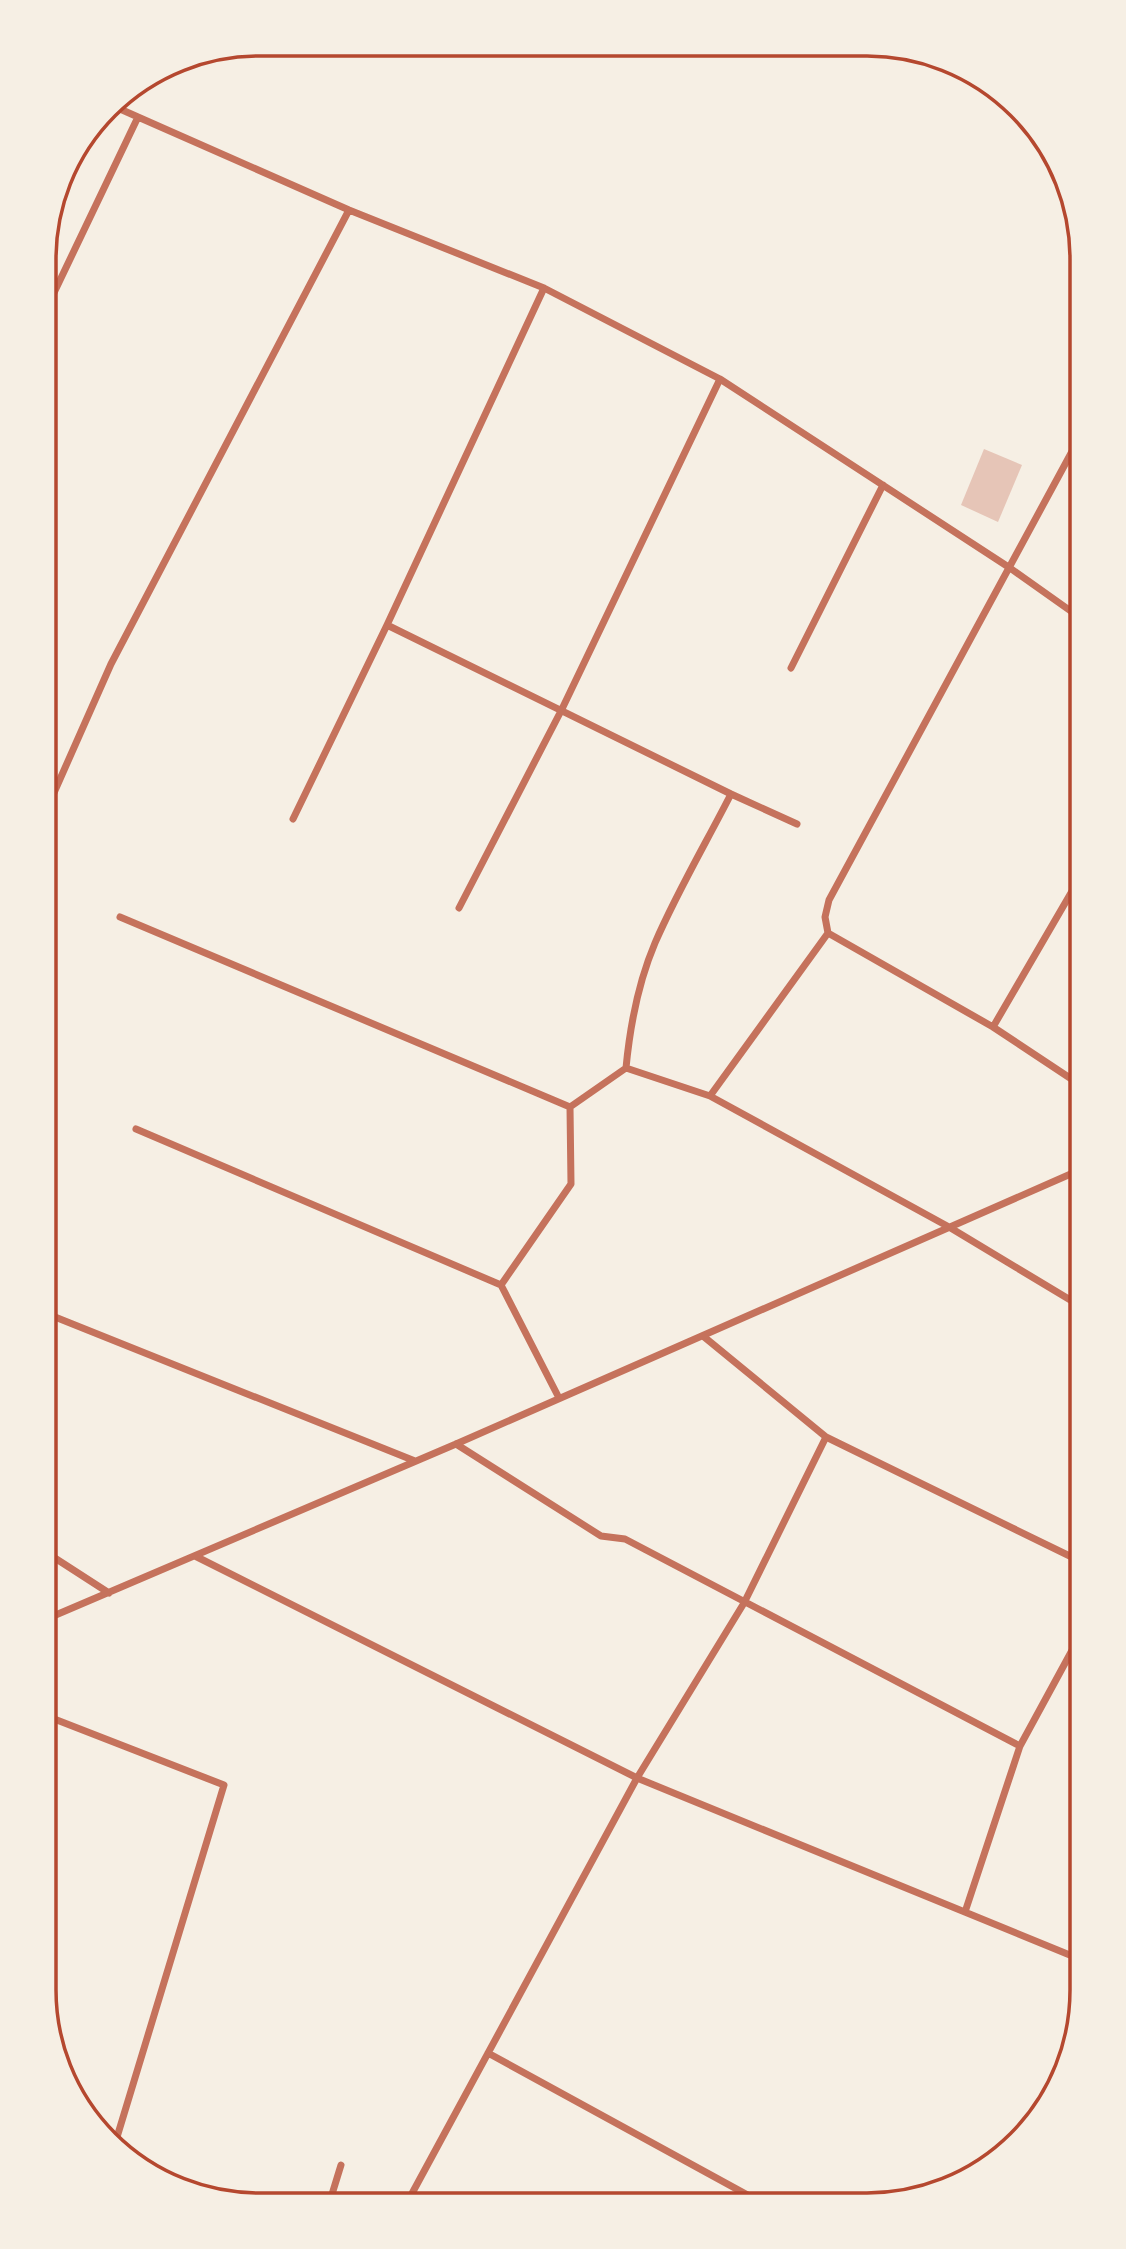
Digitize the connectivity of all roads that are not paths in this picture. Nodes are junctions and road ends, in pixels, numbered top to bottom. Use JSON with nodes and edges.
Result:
{"nodes":[{"id":1,"x":121,"y":110,"type":"edge"},
{"id":2,"x":138,"y":117,"type":"junction"},
{"id":3,"x":349,"y":210,"type":"junction"},
{"id":4,"x":56,"y":282,"type":"edge"},
{"id":5,"x":544,"y":288,"type":"junction"},
{"id":6,"x":720,"y":379,"type":"junction"},
{"id":7,"x":1070,"y":456,"type":"edge"},
{"id":8,"x":883,"y":485,"type":"junction"},
{"id":9,"x":1010,"y":568,"type":"junction"},
{"id":10,"x":1070,"y":610,"type":"edge"},
{"id":11,"x":387,"y":625,"type":"junction"},
{"id":12,"x":792,"y":668,"type":"dead end"},
{"id":13,"x":562,"y":709,"type":"junction"},
{"id":14,"x":56,"y":788,"type":"edge"},
{"id":15,"x":731,"y":794,"type":"junction"},
{"id":16,"x":293,"y":820,"type":"dead end"},
{"id":17,"x":797,"y":824,"type":"dead end"},
{"id":18,"x":1070,"y":895,"type":"edge"},
{"id":19,"x":459,"y":908,"type":"dead end"},
{"id":20,"x":120,"y":917,"type":"dead end"},
{"id":21,"x":828,"y":933,"type":"junction"},
{"id":22,"x":993,"y":1027,"type":"junction"},
{"id":23,"x":626,"y":1069,"type":"junction"},
{"id":24,"x":1070,"y":1078,"type":"edge"},
{"id":25,"x":710,"y":1097,"type":"junction"},
{"id":26,"x":570,"y":1107,"type":"junction"},
{"id":27,"x":136,"y":1129,"type":"dead end"},
{"id":28,"x":1070,"y":1174,"type":"edge"},
{"id":29,"x":949,"y":1227,"type":"junction"},
{"id":30,"x":501,"y":1285,"type":"junction"},
{"id":31,"x":1070,"y":1300,"type":"edge"},
{"id":32,"x":56,"y":1317,"type":"edge"},
{"id":33,"x":703,"y":1336,"type":"junction"},
{"id":34,"x":559,"y":1398,"type":"junction"},
{"id":35,"x":826,"y":1437,"type":"junction"},
{"id":36,"x":456,"y":1444,"type":"junction"},
{"id":37,"x":415,"y":1461,"type":"junction"},
{"id":38,"x":195,"y":1556,"type":"junction"},
{"id":39,"x":1070,"y":1556,"type":"edge"},
{"id":40,"x":56,"y":1559,"type":"edge"},
{"id":41,"x":109,"y":1593,"type":"junction"},
{"id":42,"x":744,"y":1603,"type":"junction"},
{"id":43,"x":56,"y":1615,"type":"edge"},
{"id":44,"x":1070,"y":1654,"type":"edge"},
{"id":45,"x":56,"y":1720,"type":"edge"},
{"id":46,"x":1020,"y":1746,"type":"junction"},
{"id":47,"x":637,"y":1778,"type":"junction"},
{"id":48,"x":965,"y":1912,"type":"junction"},
{"id":49,"x":1070,"y":1955,"type":"edge"},
{"id":50,"x":488,"y":2053,"type":"junction"},
{"id":51,"x":117,"y":2136,"type":"edge"},
{"id":52,"x":341,"y":2165,"type":"dead end"},
{"id":53,"x":332,"y":2193,"type":"edge"},
{"id":54,"x":412,"y":2193,"type":"edge"},
{"id":55,"x":744,"y":2193,"type":"edge"}],
"edges":[{"from":1,"to":2,"type":"street"},
{"from":2,"to":3,"type":"street"},
{"from":2,"to":4,"type":"street"},
{"from":3,"to":5,"type":"street"},
{"from":3,"to":14,"type":"street"},
{"from":5,"to":6,"type":"street"},
{"from":5,"to":11,"type":"street"},
{"from":6,"to":8,"type":"street"},
{"from":6,"to":13,"type":"street"},
{"from":7,"to":9,"type":"street"},
{"from":8,"to":9,"type":"street"},
{"from":8,"to":12,"type":"street"},
{"from":9,"to":10,"type":"street"},
{"from":9,"to":21,"type":"street"},
{"from":11,"to":13,"type":"street"},
{"from":11,"to":16,"type":"street"},
{"from":13,"to":15,"type":"street"},
{"from":13,"to":19,"type":"street"},
{"from":15,"to":17,"type":"street"},
{"from":15,"to":23,"type":"street"},
{"from":18,"to":22,"type":"street"},
{"from":20,"to":26,"type":"street"},
{"from":21,"to":22,"type":"street"},
{"from":21,"to":25,"type":"street"},
{"from":22,"to":24,"type":"street"},
{"from":23,"to":25,"type":"street"},
{"from":23,"to":26,"type":"street"},
{"from":25,"to":29,"type":"street"},
{"from":26,"to":30,"type":"street"},
{"from":27,"to":30,"type":"street"},
{"from":28,"to":29,"type":"street"},
{"from":29,"to":31,"type":"street"},
{"from":29,"to":33,"type":"street"},
{"from":30,"to":34,"type":"street"},
{"from":32,"to":37,"type":"street"},
{"from":33,"to":34,"type":"street"},
{"from":33,"to":35,"type":"street"},
{"from":34,"to":36,"type":"street"},
{"from":35,"to":39,"type":"street"},
{"from":35,"to":42,"type":"street"},
{"from":36,"to":37,"type":"street"},
{"from":36,"to":42,"type":"street"},
{"from":37,"to":38,"type":"street"},
{"from":38,"to":41,"type":"street"},
{"from":38,"to":47,"type":"street"},
{"from":40,"to":41,"type":"street"},
{"from":41,"to":43,"type":"street"},
{"from":42,"to":46,"type":"street"},
{"from":42,"to":47,"type":"street"},
{"from":44,"to":46,"type":"street"},
{"from":45,"to":51,"type":"street"},
{"from":46,"to":48,"type":"street"},
{"from":47,"to":48,"type":"street"},
{"from":47,"to":50,"type":"street"},
{"from":48,"to":49,"type":"street"},
{"from":50,"to":54,"type":"street"},
{"from":50,"to":55,"type":"street"},
{"from":52,"to":53,"type":"street"}]}
